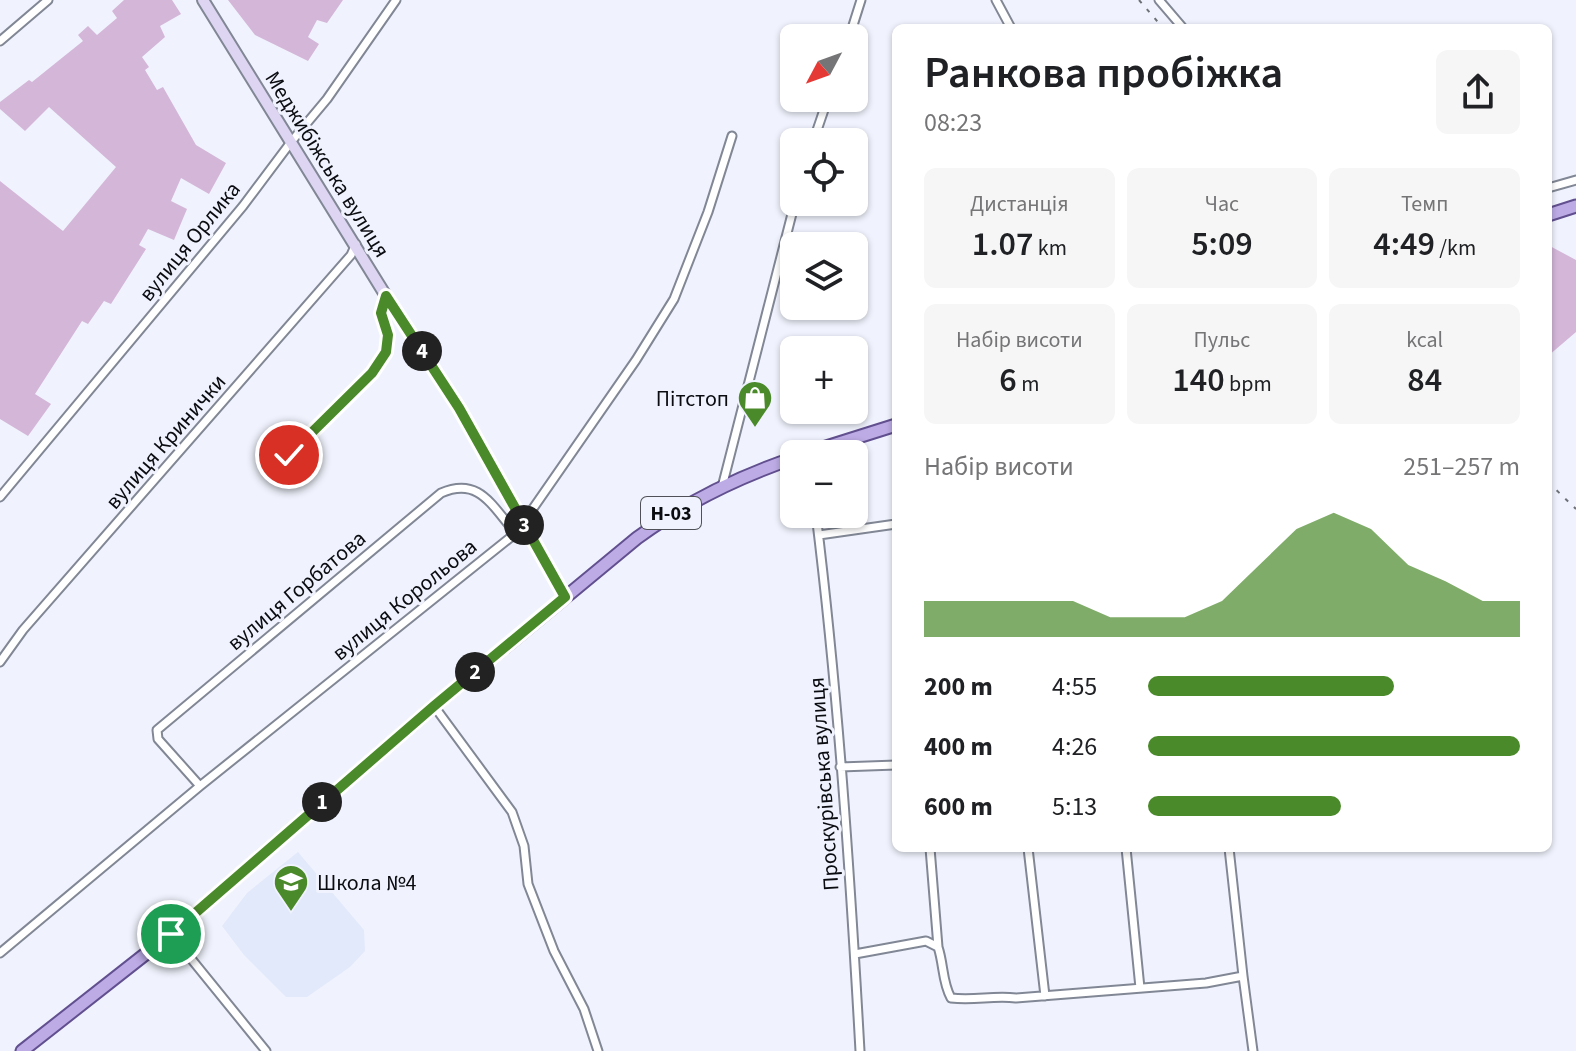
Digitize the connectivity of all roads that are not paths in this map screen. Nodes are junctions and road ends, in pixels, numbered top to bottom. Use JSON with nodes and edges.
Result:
{"nodes":[{"id":1,"x":48,"y":0,"type":"edge"},
{"id":2,"x":203,"y":0,"type":"edge"},
{"id":3,"x":396,"y":0,"type":"edge"},
{"id":4,"x":861,"y":0,"type":"edge"},
{"id":5,"x":996,"y":0,"type":"edge"},
{"id":6,"x":1159,"y":0,"type":"edge"},
{"id":7,"x":853,"y":24,"type":"edge"},
{"id":8,"x":1009,"y":24,"type":"edge"},
{"id":9,"x":1180,"y":24,"type":"edge"},
{"id":10,"x":0,"y":41,"type":"edge"},
{"id":11,"x":732,"y":136,"type":"dead end"},
{"id":12,"x":291,"y":142,"type":"junction"},
{"id":13,"x":1576,"y":180,"type":"edge"},
{"id":14,"x":1552,"y":187,"type":"edge"},
{"id":15,"x":1576,"y":206,"type":"edge"},
{"id":16,"x":1552,"y":214,"type":"edge"},
{"id":17,"x":791,"y":216,"type":"edge"},
{"id":18,"x":356,"y":244,"type":"junction"},
{"id":19,"x":386,"y":296,"type":"junction"},
{"id":20,"x":892,"y":426,"type":"edge"},
{"id":21,"x":850,"y":440,"type":"edge"},
{"id":22,"x":780,"y":464,"type":"edge"},
{"id":23,"x":271,"y":476,"type":"dead end"},
{"id":24,"x":722,"y":487,"type":"junction"},
{"id":25,"x":0,"y":497,"type":"edge"},
{"id":26,"x":523,"y":523,"type":"junction"},
{"id":27,"x":892,"y":525,"type":"edge"},
{"id":28,"x":818,"y":528,"type":"edge"},
{"id":29,"x":516,"y":533,"type":"junction"},
{"id":30,"x":819,"y":535,"type":"junction"},
{"id":31,"x":565,"y":597,"type":"junction"},
{"id":32,"x":0,"y":662,"type":"edge"},
{"id":33,"x":434,"y":706,"type":"junction"},
{"id":34,"x":892,"y":765,"type":"edge"},
{"id":35,"x":840,"y":767,"type":"junction"},
{"id":36,"x":200,"y":786,"type":"junction"},
{"id":37,"x":930,"y":852,"type":"edge"},
{"id":38,"x":1028,"y":852,"type":"edge"},
{"id":39,"x":1126,"y":852,"type":"edge"},
{"id":40,"x":1229,"y":852,"type":"edge"},
{"id":41,"x":171,"y":934,"type":"junction"},
{"id":42,"x":938,"y":947,"type":"junction"},
{"id":43,"x":0,"y":953,"type":"edge"},
{"id":44,"x":855,"y":954,"type":"junction"},
{"id":45,"x":1243,"y":976,"type":"junction"},
{"id":46,"x":1140,"y":988,"type":"junction"},
{"id":47,"x":1045,"y":996,"type":"junction"},
{"id":48,"x":22,"y":1051,"type":"edge"},
{"id":49,"x":266,"y":1051,"type":"edge"},
{"id":50,"x":598,"y":1051,"type":"edge"},
{"id":51,"x":860,"y":1051,"type":"edge"},
{"id":52,"x":1253,"y":1051,"type":"edge"}],
"edges":[{"from":1,"to":10,"type":"street"},
{"from":2,"to":12,"type":"main road","name":"Меджибіжська вулиця"},
{"from":3,"to":12,"type":"street","name":"вулиця Орлика"},
{"from":4,"to":7,"type":"street"},
{"from":5,"to":8,"type":"street"},
{"from":6,"to":9,"type":"street"},
{"from":11,"to":26,"type":"street","name":"вулиця Корольова"},
{"from":12,"to":18,"type":"main road","name":"Меджибіжська вулиця"},
{"from":12,"to":25,"type":"street","name":"вулиця Орлика"},
{"from":13,"to":14,"type":"street"},
{"from":15,"to":16,"type":"main road"},
{"from":17,"to":24,"type":"street"},
{"from":18,"to":19,"type":"main road","name":"Меджибіжська вулиця"},
{"from":18,"to":32,"type":"street","name":"вулиця Кринички"},
{"from":19,"to":23,"type":"street"},
{"from":19,"to":26,"type":"main road","name":"Меджибіжська вулиця"},
{"from":20,"to":21,"type":"main road"},
{"from":22,"to":24,"type":"main road","number":"Н-03"},
{"from":24,"to":31,"type":"main road","number":"Н-03"},
{"from":26,"to":29,"type":"street","name":"вулиця Корольова"},
{"from":26,"to":31,"type":"main road","name":"Меджибіжська вулиця"},
{"from":27,"to":30,"type":"street"},
{"from":28,"to":30,"type":"street","name":"Проскурівська вулиця"},
{"from":29,"to":36,"type":"street","name":"вулиця Корольова"},
{"from":29,"to":36,"type":"street","name":"вулиця Горбатова"},
{"from":30,"to":35,"type":"street","name":"Проскурівська вулиця"},
{"from":31,"to":33,"type":"main road","number":"Н-03"},
{"from":33,"to":41,"type":"main road","number":"Н-03"},
{"from":33,"to":50,"type":"street"},
{"from":34,"to":35,"type":"street"},
{"from":35,"to":44,"type":"street","name":"Проскурівська вулиця"},
{"from":36,"to":43,"type":"street","name":"вулиця Корольова"},
{"from":37,"to":42,"type":"street"},
{"from":38,"to":47,"type":"street"},
{"from":39,"to":46,"type":"street"},
{"from":40,"to":45,"type":"street"},
{"from":41,"to":48,"type":"main road","number":"Н-03"},
{"from":41,"to":49,"type":"street"},
{"from":42,"to":44,"type":"street"},
{"from":42,"to":47,"type":"street"},
{"from":44,"to":51,"type":"street","name":"Проскурівська вулиця"},
{"from":45,"to":46,"type":"street"},
{"from":45,"to":52,"type":"street"},
{"from":46,"to":47,"type":"street"}]}
